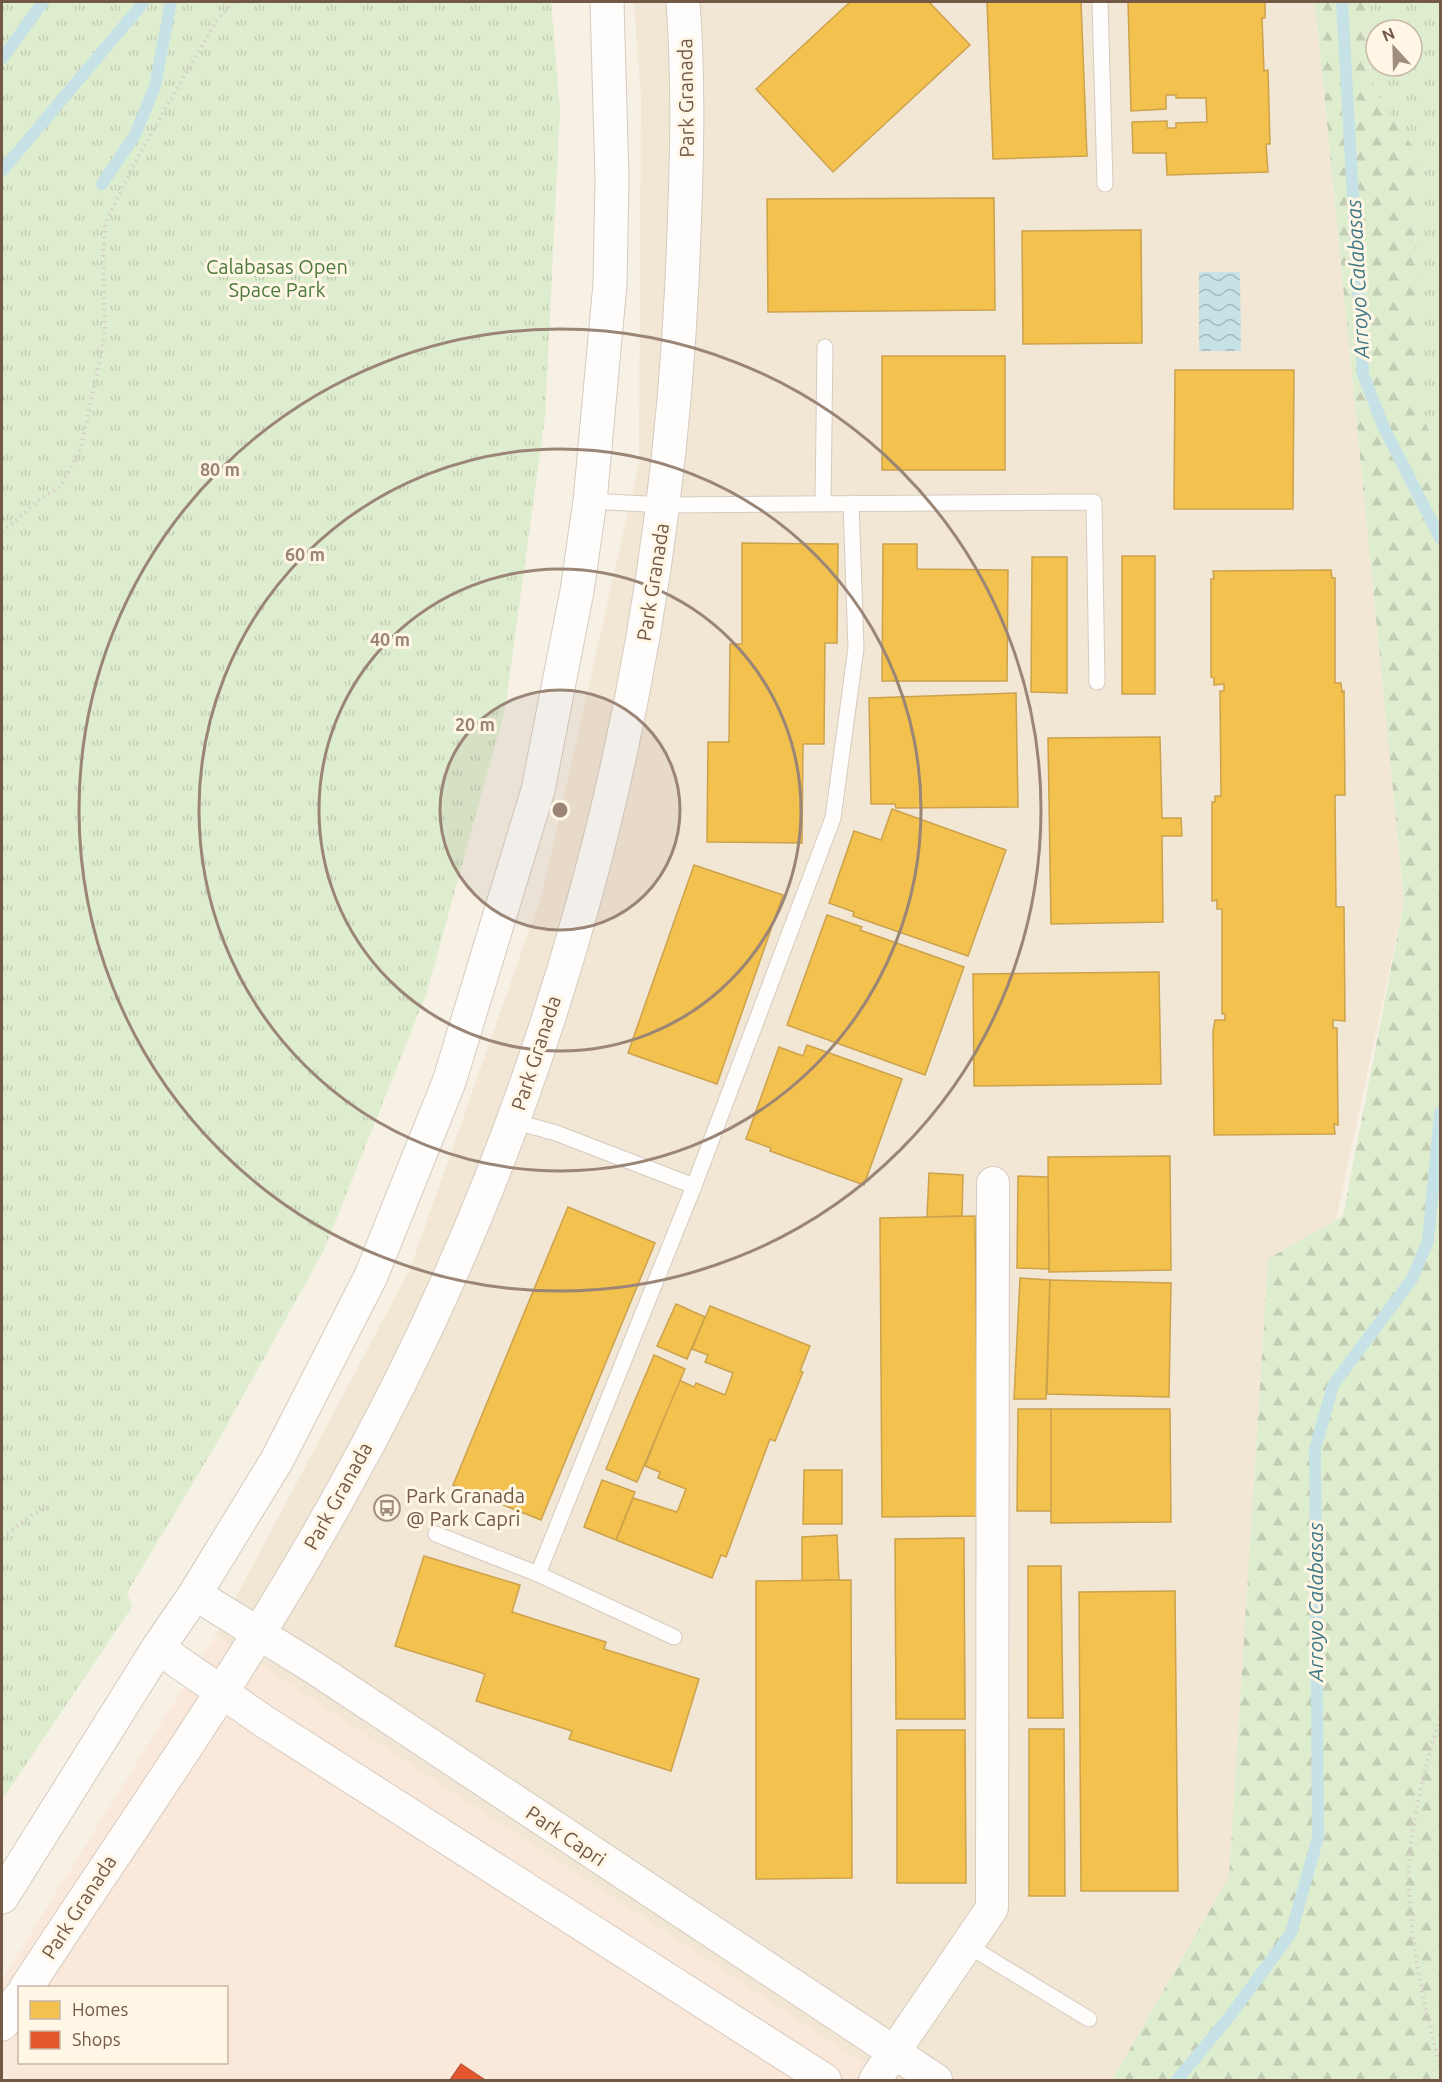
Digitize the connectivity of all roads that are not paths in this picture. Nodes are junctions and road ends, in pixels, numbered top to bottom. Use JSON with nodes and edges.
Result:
{"nodes":[{"id":1,"x":607,"y":2,"type":"edge"},
{"id":2,"x":683,"y":2,"type":"edge"},
{"id":3,"x":1100,"y":2,"type":"edge"},
{"id":4,"x":1105,"y":184,"type":"dead end"},
{"id":5,"x":825,"y":347,"type":"dead end"},
{"id":6,"x":590,"y":501,"type":"junction"},
{"id":7,"x":823,"y":503,"type":"junction"},
{"id":8,"x":851,"y":503,"type":"junction"},
{"id":9,"x":665,"y":505,"type":"junction"},
{"id":10,"x":1097,"y":682,"type":"dead end"},
{"id":11,"x":513,"y":1121,"type":"junction"},
{"id":12,"x":993,"y":1183,"type":"dead end"},
{"id":13,"x":694,"y":1186,"type":"junction"},
{"id":14,"x":436,"y":1534,"type":"dead end"},
{"id":15,"x":538,"y":1574,"type":"junction"},
{"id":16,"x":195,"y":1594,"type":"junction"},
{"id":17,"x":261,"y":1633,"type":"junction"},
{"id":18,"x":674,"y":1637,"type":"dead end"},
{"id":19,"x":158,"y":1648,"type":"junction"},
{"id":20,"x":221,"y":1691,"type":"junction"},
{"id":21,"x":2,"y":1897,"type":"edge"},
{"id":22,"x":967,"y":1945,"type":"junction"},
{"id":23,"x":27,"y":1986,"type":"edge"},
{"id":24,"x":18,"y":2000,"type":"edge"},
{"id":25,"x":1089,"y":2019,"type":"dead end"},
{"id":26,"x":2,"y":2024,"type":"edge"},
{"id":27,"x":893,"y":2053,"type":"junction"},
{"id":28,"x":825,"y":2080,"type":"edge"},
{"id":29,"x":875,"y":2080,"type":"edge"},
{"id":30,"x":936,"y":2080,"type":"edge"}],
"edges":[{"from":1,"to":6,"type":"street"},
{"from":2,"to":9,"type":"street","name":"Park Granada"},
{"from":3,"to":4,"type":"lane"},
{"from":5,"to":7,"type":"lane"},
{"from":6,"to":9,"type":"lane"},
{"from":6,"to":16,"type":"street"},
{"from":7,"to":8,"type":"lane"},
{"from":7,"to":9,"type":"lane"},
{"from":8,"to":10,"type":"lane"},
{"from":8,"to":13,"type":"lane"},
{"from":9,"to":11,"type":"street","name":"Park Granada"},
{"from":11,"to":13,"type":"lane"},
{"from":11,"to":17,"type":"street","name":"Park Granada"},
{"from":12,"to":22,"type":"street"},
{"from":13,"to":15,"type":"lane"},
{"from":14,"to":15,"type":"lane"},
{"from":15,"to":18,"type":"lane"},
{"from":16,"to":17,"type":"street","name":"Park Capri"},
{"from":16,"to":19,"type":"street"},
{"from":17,"to":20,"type":"street","name":"Park Granada"},
{"from":17,"to":27,"type":"street","name":"Park Capri"},
{"from":19,"to":20,"type":"street"},
{"from":19,"to":21,"type":"street"},
{"from":20,"to":23,"type":"street","name":"Park Granada"},
{"from":20,"to":28,"type":"street"},
{"from":22,"to":25,"type":"lane"},
{"from":22,"to":27,"type":"street"},
{"from":24,"to":26,"type":"street"},
{"from":27,"to":29,"type":"street"},
{"from":27,"to":30,"type":"street","name":"Park Capri"}]}
